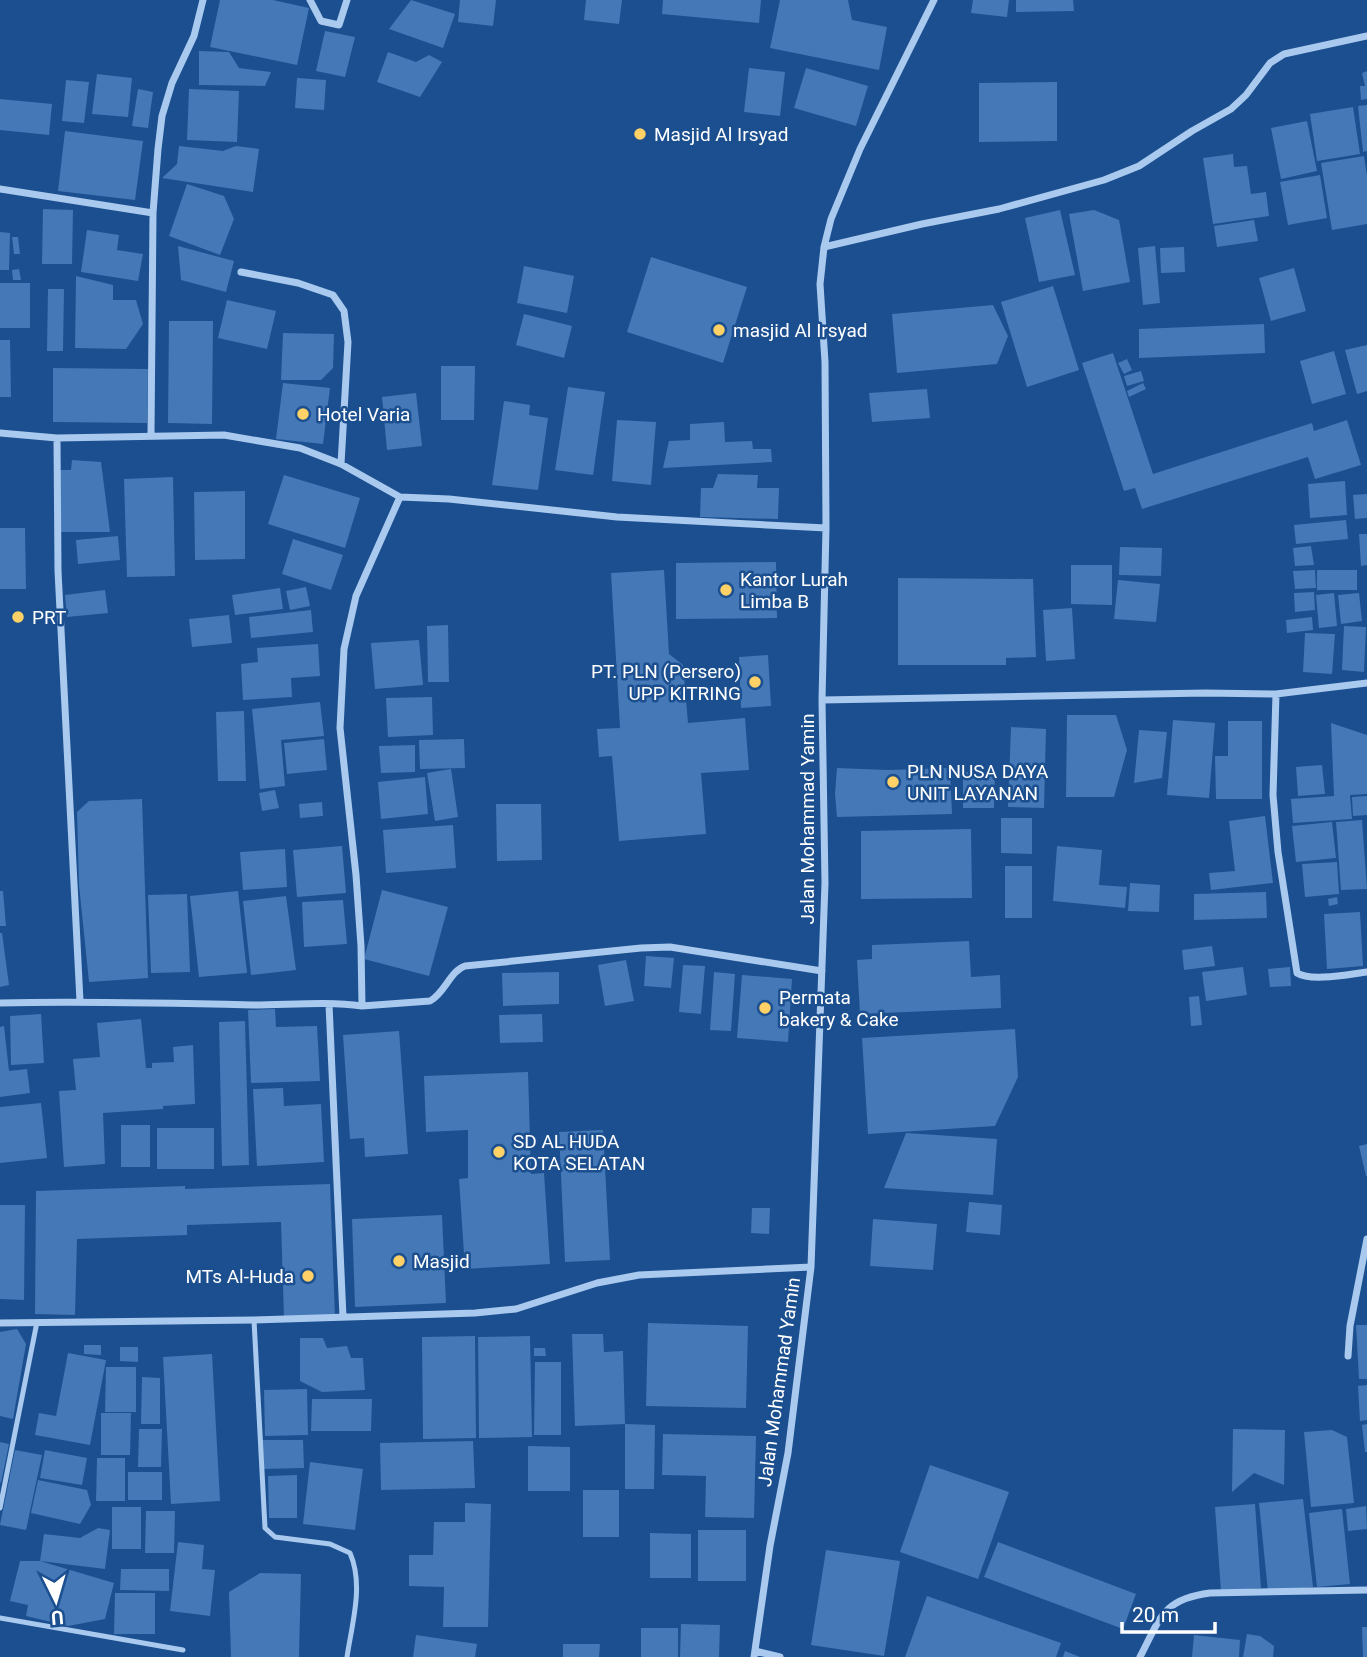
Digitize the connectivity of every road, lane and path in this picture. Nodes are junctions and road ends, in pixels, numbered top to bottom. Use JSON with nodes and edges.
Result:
{"nodes":[{"id":1,"x":203,"y":0,"type":"edge"},
{"id":2,"x":310,"y":0,"type":"edge"},
{"id":3,"x":347,"y":0,"type":"edge"},
{"id":4,"x":934,"y":0,"type":"edge"},
{"id":5,"x":1367,"y":36,"type":"edge"},
{"id":6,"x":0,"y":189,"type":"edge"},
{"id":7,"x":153,"y":212,"type":"junction"},
{"id":8,"x":824,"y":247,"type":"junction"},
{"id":9,"x":241,"y":272,"type":"dead end"},
{"id":10,"x":0,"y":433,"type":"edge"},
{"id":11,"x":151,"y":435,"type":"junction"},
{"id":12,"x":57,"y":438,"type":"junction"},
{"id":13,"x":341,"y":464,"type":"junction"},
{"id":14,"x":400,"y":497,"type":"junction"},
{"id":15,"x":826,"y":528,"type":"junction"},
{"id":16,"x":1367,"y":683,"type":"edge"},
{"id":17,"x":1276,"y":694,"type":"junction"},
{"id":18,"x":822,"y":700,"type":"junction"},
{"id":19,"x":822,"y":971,"type":"junction"},
{"id":20,"x":1367,"y":972,"type":"edge"},
{"id":21,"x":80,"y":1001,"type":"junction"},
{"id":22,"x":0,"y":1003,"type":"edge"},
{"id":23,"x":330,"y":1004,"type":"junction"},
{"id":24,"x":362,"y":1006,"type":"junction"},
{"id":25,"x":1367,"y":1239,"type":"edge"},
{"id":26,"x":811,"y":1267,"type":"junction"},
{"id":27,"x":344,"y":1317,"type":"junction"},
{"id":28,"x":254,"y":1321,"type":"junction"},
{"id":29,"x":37,"y":1322,"type":"junction"},
{"id":30,"x":0,"y":1323,"type":"edge"},
{"id":31,"x":1348,"y":1356,"type":"dead end"},
{"id":32,"x":0,"y":1508,"type":"edge"},
{"id":33,"x":1367,"y":1590,"type":"edge"},
{"id":34,"x":0,"y":1618,"type":"edge"},
{"id":35,"x":183,"y":1650,"type":"dead end"},
{"id":36,"x":755,"y":1654,"type":"edge"},
{"id":37,"x":347,"y":1657,"type":"edge"},
{"id":38,"x":780,"y":1657,"type":"edge"},
{"id":39,"x":1140,"y":1657,"type":"edge"}],
"edges":[{"from":1,"to":7,"type":"street"},
{"from":2,"to":3,"type":"street"},
{"from":4,"to":8,"type":"street","name":"Jalan Mohammad Yamin"},
{"from":5,"to":8,"type":"street"},
{"from":6,"to":7,"type":"street"},
{"from":7,"to":11,"type":"street"},
{"from":8,"to":15,"type":"street","name":"Jalan Mohammad Yamin"},
{"from":9,"to":13,"type":"street"},
{"from":10,"to":12,"type":"street"},
{"from":11,"to":12,"type":"street"},
{"from":11,"to":13,"type":"street"},
{"from":12,"to":21,"type":"street"},
{"from":13,"to":14,"type":"street"},
{"from":14,"to":15,"type":"street"},
{"from":14,"to":24,"type":"street"},
{"from":15,"to":18,"type":"street","name":"Jalan Mohammad Yamin"},
{"from":16,"to":17,"type":"street"},
{"from":17,"to":18,"type":"street"},
{"from":17,"to":20,"type":"street"},
{"from":18,"to":19,"type":"street","name":"Jalan Mohammad Yamin"},
{"from":19,"to":24,"type":"street"},
{"from":19,"to":26,"type":"street","name":"Jalan Mohammad Yamin"},
{"from":21,"to":22,"type":"street"},
{"from":21,"to":23,"type":"street"},
{"from":23,"to":24,"type":"street"},
{"from":23,"to":27,"type":"street"},
{"from":25,"to":31,"type":"street"},
{"from":26,"to":27,"type":"street"},
{"from":26,"to":36,"type":"street","name":"Jalan Mohammad Yamin"},
{"from":27,"to":28,"type":"street"},
{"from":28,"to":29,"type":"street"},
{"from":28,"to":37,"type":"lane"},
{"from":29,"to":30,"type":"street"},
{"from":29,"to":32,"type":"lane"},
{"from":33,"to":39,"type":"street"},
{"from":34,"to":35,"type":"lane"},
{"from":36,"to":38,"type":"street"}]}
